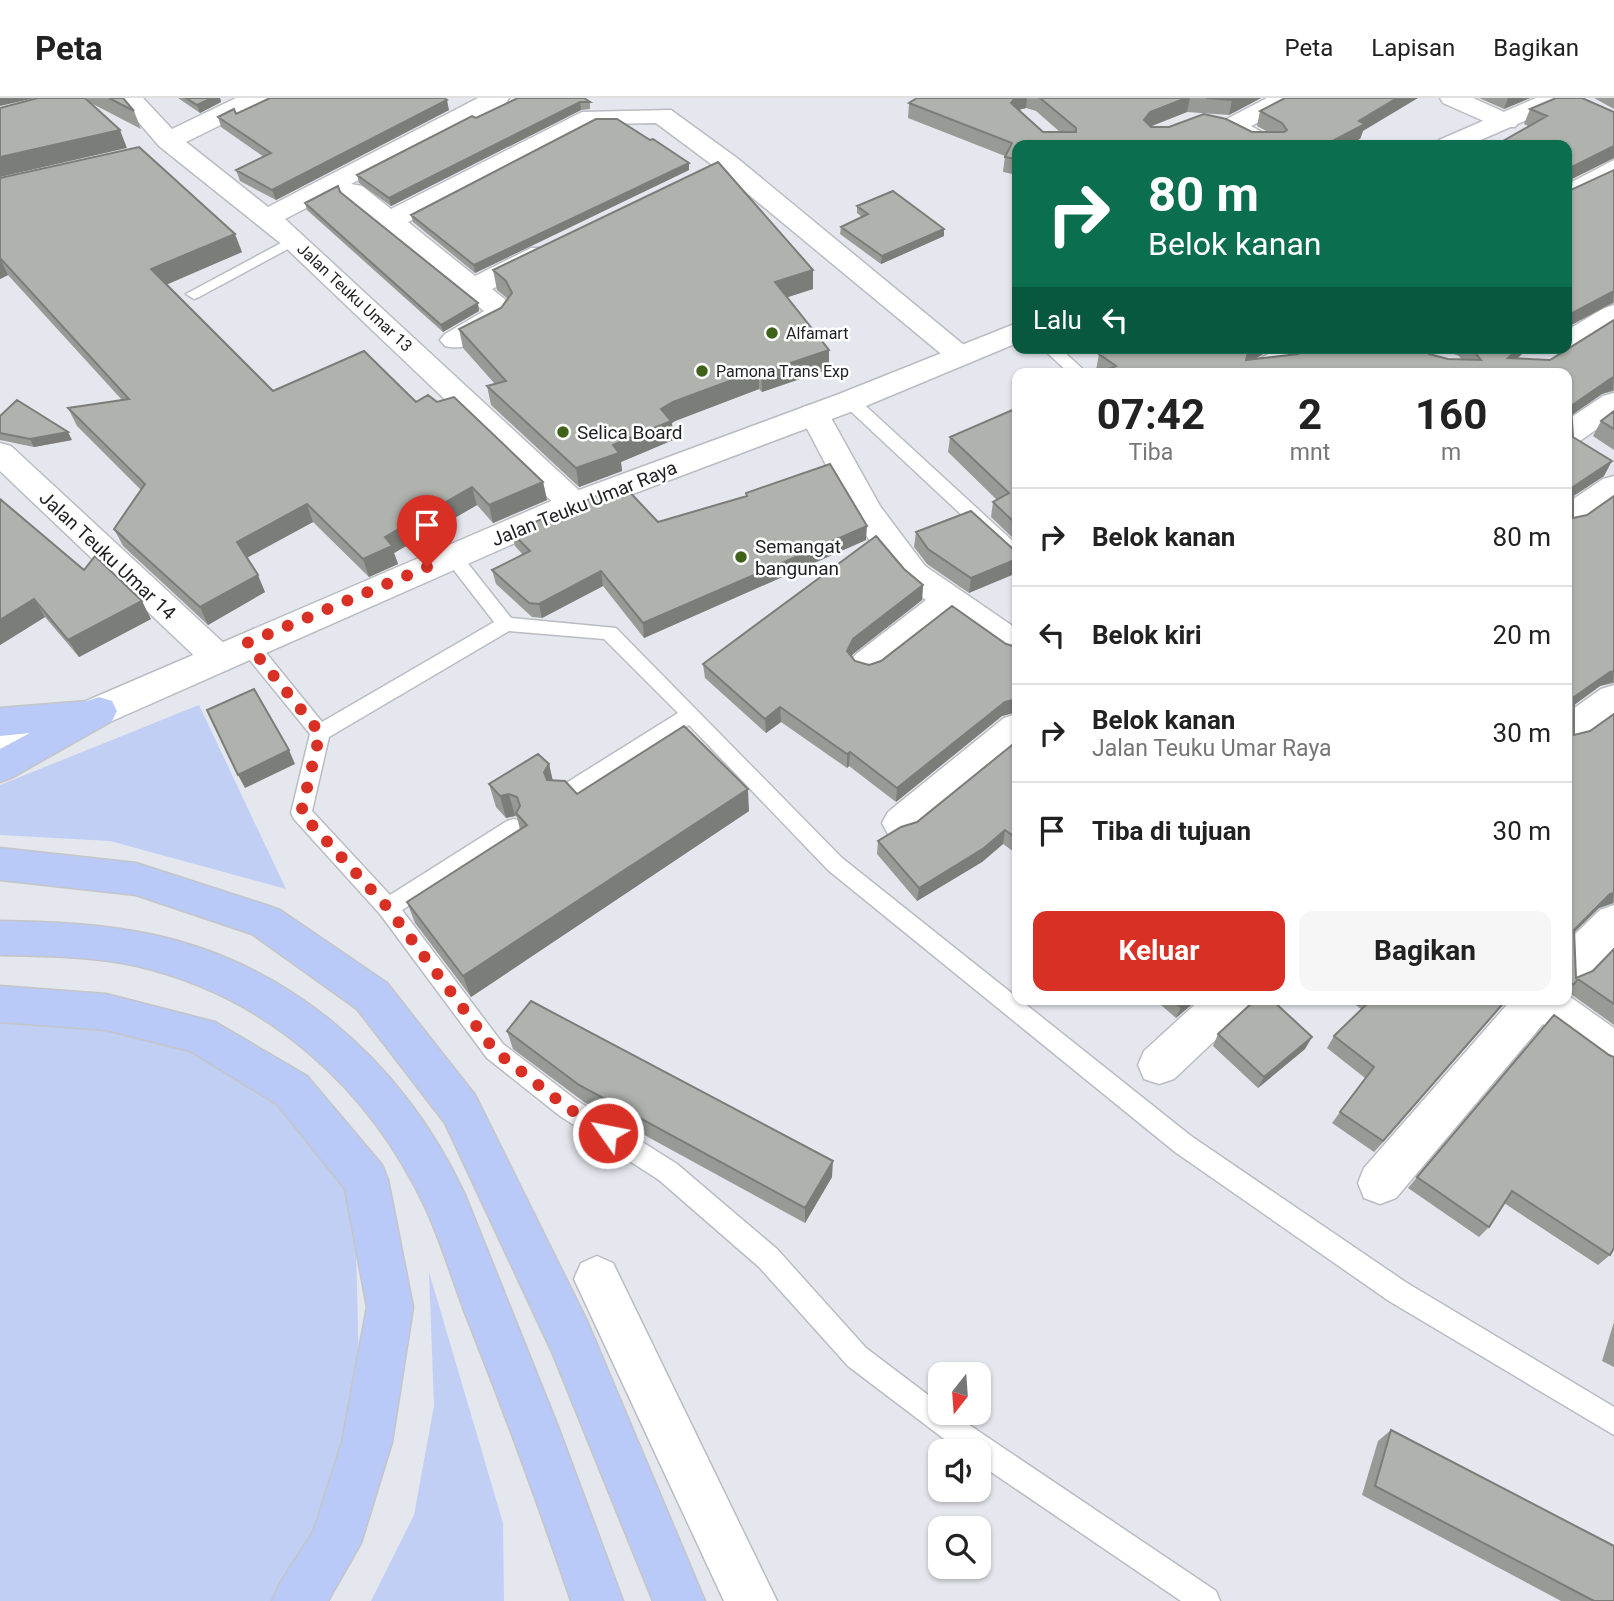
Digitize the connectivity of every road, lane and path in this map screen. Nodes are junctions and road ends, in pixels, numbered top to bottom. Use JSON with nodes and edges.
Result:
{"nodes":[{"id":1,"x":130,"y":98,"type":"edge"},
{"id":2,"x":256,"y":98,"type":"edge"},
{"id":3,"x":497,"y":98,"type":"edge"},
{"id":4,"x":1286,"y":98,"type":"edge"},
{"id":5,"x":1452,"y":98,"type":"edge"},
{"id":6,"x":1568,"y":100,"type":"edge"},
{"id":7,"x":1506,"y":121,"type":"junction"},
{"id":8,"x":1257,"y":140,"type":"edge"},
{"id":9,"x":1460,"y":140,"type":"edge"},
{"id":10,"x":174,"y":144,"type":"junction"},
{"id":11,"x":141,"y":156,"type":"edge"},
{"id":12,"x":1614,"y":168,"type":"edge"},
{"id":13,"x":353,"y":192,"type":"dead end"},
{"id":14,"x":1572,"y":192,"type":"edge"},
{"id":15,"x":267,"y":218,"type":"junction"},
{"id":16,"x":391,"y":220,"type":"junction"},
{"id":17,"x":294,"y":240,"type":"junction"},
{"id":18,"x":558,"y":246,"type":"edge"},
{"id":19,"x":474,"y":287,"type":"junction"},
{"id":20,"x":194,"y":294,"type":"dead end"},
{"id":21,"x":1614,"y":314,"type":"edge"},
{"id":22,"x":1012,"y":334,"type":"edge"},
{"id":23,"x":455,"y":340,"type":"dead end"},
{"id":24,"x":1572,"y":340,"type":"edge"},
{"id":25,"x":1056,"y":354,"type":"edge"},
{"id":26,"x":1291,"y":354,"type":"edge"},
{"id":27,"x":961,"y":355,"type":"junction"},
{"id":28,"x":1073,"y":368,"type":"edge"},
{"id":29,"x":1267,"y":368,"type":"edge"},
{"id":30,"x":850,"y":401,"type":"junction"},
{"id":31,"x":1614,"y":403,"type":"edge"},
{"id":32,"x":814,"y":414,"type":"junction"},
{"id":33,"x":1572,"y":432,"type":"edge"},
{"id":34,"x":1572,"y":441,"type":"edge"},
{"id":35,"x":0,"y":453,"type":"edge"},
{"id":36,"x":1607,"y":467,"type":"edge"},
{"id":37,"x":574,"y":504,"type":"junction"},
{"id":38,"x":1572,"y":512,"type":"edge"},
{"id":39,"x":1012,"y":550,"type":"edge"},
{"id":40,"x":452,"y":556,"type":"junction"},
{"id":41,"x":948,"y":601,"type":"junction"},
{"id":42,"x":506,"y":624,"type":"junction"},
{"id":43,"x":247,"y":643,"type":"junction"},
{"id":44,"x":1012,"y":644,"type":"edge"},
{"id":45,"x":216,"y":657,"type":"junction"},
{"id":46,"x":867,"y":664,"type":"edge"},
{"id":47,"x":1614,"y":699,"type":"edge"},
{"id":48,"x":99,"y":712,"type":"junction"},
{"id":49,"x":691,"y":714,"type":"junction"},
{"id":50,"x":0,"y":722,"type":"edge"},
{"id":51,"x":1572,"y":729,"type":"edge"},
{"id":52,"x":1012,"y":732,"type":"edge"},
{"id":53,"x":320,"y":733,"type":"junction"},
{"id":54,"x":0,"y":744,"type":"edge"},
{"id":55,"x":0,"y":767,"type":"edge"},
{"id":56,"x":562,"y":796,"type":"edge"},
{"id":57,"x":901,"y":823,"type":"dead end"},
{"id":58,"x":514,"y":827,"type":"edge"},
{"id":59,"x":0,"y":864,"type":"edge"},
{"id":60,"x":388,"y":908,"type":"junction"},
{"id":61,"x":1614,"y":922,"type":"edge"},
{"id":62,"x":0,"y":938,"type":"edge"},
{"id":63,"x":1572,"y":964,"type":"edge"},
{"id":64,"x":0,"y":1003,"type":"edge"},
{"id":65,"x":1223,"y":1005,"type":"edge"},
{"id":66,"x":1534,"y":1005,"type":"edge"},
{"id":67,"x":1547,"y":1005,"type":"edge"},
{"id":68,"x":1614,"y":1052,"type":"edge"},
{"id":69,"x":1158,"y":1065,"type":"dead end"},
{"id":70,"x":1380,"y":1183,"type":"dead end"},
{"id":71,"x":597,"y":1279,"type":"dead end"},
{"id":72,"x":1614,"y":1422,"type":"edge"},
{"id":73,"x":298,"y":1601,"type":"edge"},
{"id":74,"x":597,"y":1601,"type":"edge"},
{"id":75,"x":679,"y":1601,"type":"edge"},
{"id":76,"x":751,"y":1601,"type":"edge"},
{"id":77,"x":1206,"y":1601,"type":"edge"}],
"edges":[{"from":1,"to":10,"type":"street","name":"Jalan Teuku Umar 13"},
{"from":2,"to":10,"type":"street"},
{"from":3,"to":15,"type":"street"},
{"from":4,"to":8,"type":"street"},
{"from":5,"to":7,"type":"street"},
{"from":6,"to":7,"type":"street"},
{"from":7,"to":9,"type":"street"},
{"from":10,"to":11,"type":"street"},
{"from":10,"to":15,"type":"street","name":"Jalan Teuku Umar 13"},
{"from":12,"to":14,"type":"street"},
{"from":13,"to":16,"type":"street"},
{"from":15,"to":17,"type":"street","name":"Jalan Teuku Umar 13"},
{"from":16,"to":19,"type":"street"},
{"from":16,"to":27,"type":"street"},
{"from":17,"to":20,"type":"lane"},
{"from":17,"to":37,"type":"street","name":"Jalan Teuku Umar 13"},
{"from":18,"to":19,"type":"street"},
{"from":19,"to":23,"type":"street"},
{"from":21,"to":24,"type":"street"},
{"from":22,"to":27,"type":"street","name":"Jalan Teuku Umar Raya"},
{"from":25,"to":28,"type":"lane"},
{"from":26,"to":29,"type":"street"},
{"from":27,"to":30,"type":"street","name":"Jalan Teuku Umar Raya"},
{"from":30,"to":32,"type":"street","name":"Jalan Teuku Umar Raya"},
{"from":30,"to":39,"type":"lane"},
{"from":31,"to":33,"type":"street"},
{"from":32,"to":37,"type":"street","name":"Jalan Teuku Umar Raya"},
{"from":32,"to":41,"type":"street"},
{"from":34,"to":36,"type":"street"},
{"from":35,"to":45,"type":"street","name":"Jalan Teuku Umar 14"},
{"from":36,"to":38,"type":"street"},
{"from":37,"to":40,"type":"street","name":"Jalan Teuku Umar Raya"},
{"from":40,"to":42,"type":"lane"},
{"from":40,"to":43,"type":"street","name":"Jalan Teuku Umar Raya"},
{"from":41,"to":44,"type":"street"},
{"from":41,"to":46,"type":"street"},
{"from":42,"to":49,"type":"lane"},
{"from":42,"to":53,"type":"lane"},
{"from":43,"to":45,"type":"street","name":"Jalan Teuku Umar Raya"},
{"from":43,"to":53,"type":"lane"},
{"from":45,"to":48,"type":"street","name":"Jalan Teuku Umar Raya"},
{"from":47,"to":51,"type":"street"},
{"from":48,"to":50,"type":"highway"},
{"from":48,"to":54,"type":"street","name":"Jalan Teuku Umar Raya"},
{"from":48,"to":55,"type":"highway"},
{"from":49,"to":56,"type":"lane"},
{"from":49,"to":72,"type":"lane"},
{"from":52,"to":57,"type":"street"},
{"from":53,"to":60,"type":"lane"},
{"from":58,"to":60,"type":"lane"},
{"from":59,"to":75,"type":"highway"},
{"from":60,"to":77,"type":"lane"},
{"from":61,"to":63,"type":"street"},
{"from":62,"to":74,"type":"highway"},
{"from":64,"to":73,"type":"highway"},
{"from":65,"to":69,"type":"street"},
{"from":66,"to":70,"type":"street"},
{"from":67,"to":68,"type":"street"},
{"from":71,"to":76,"type":"street"}]}
